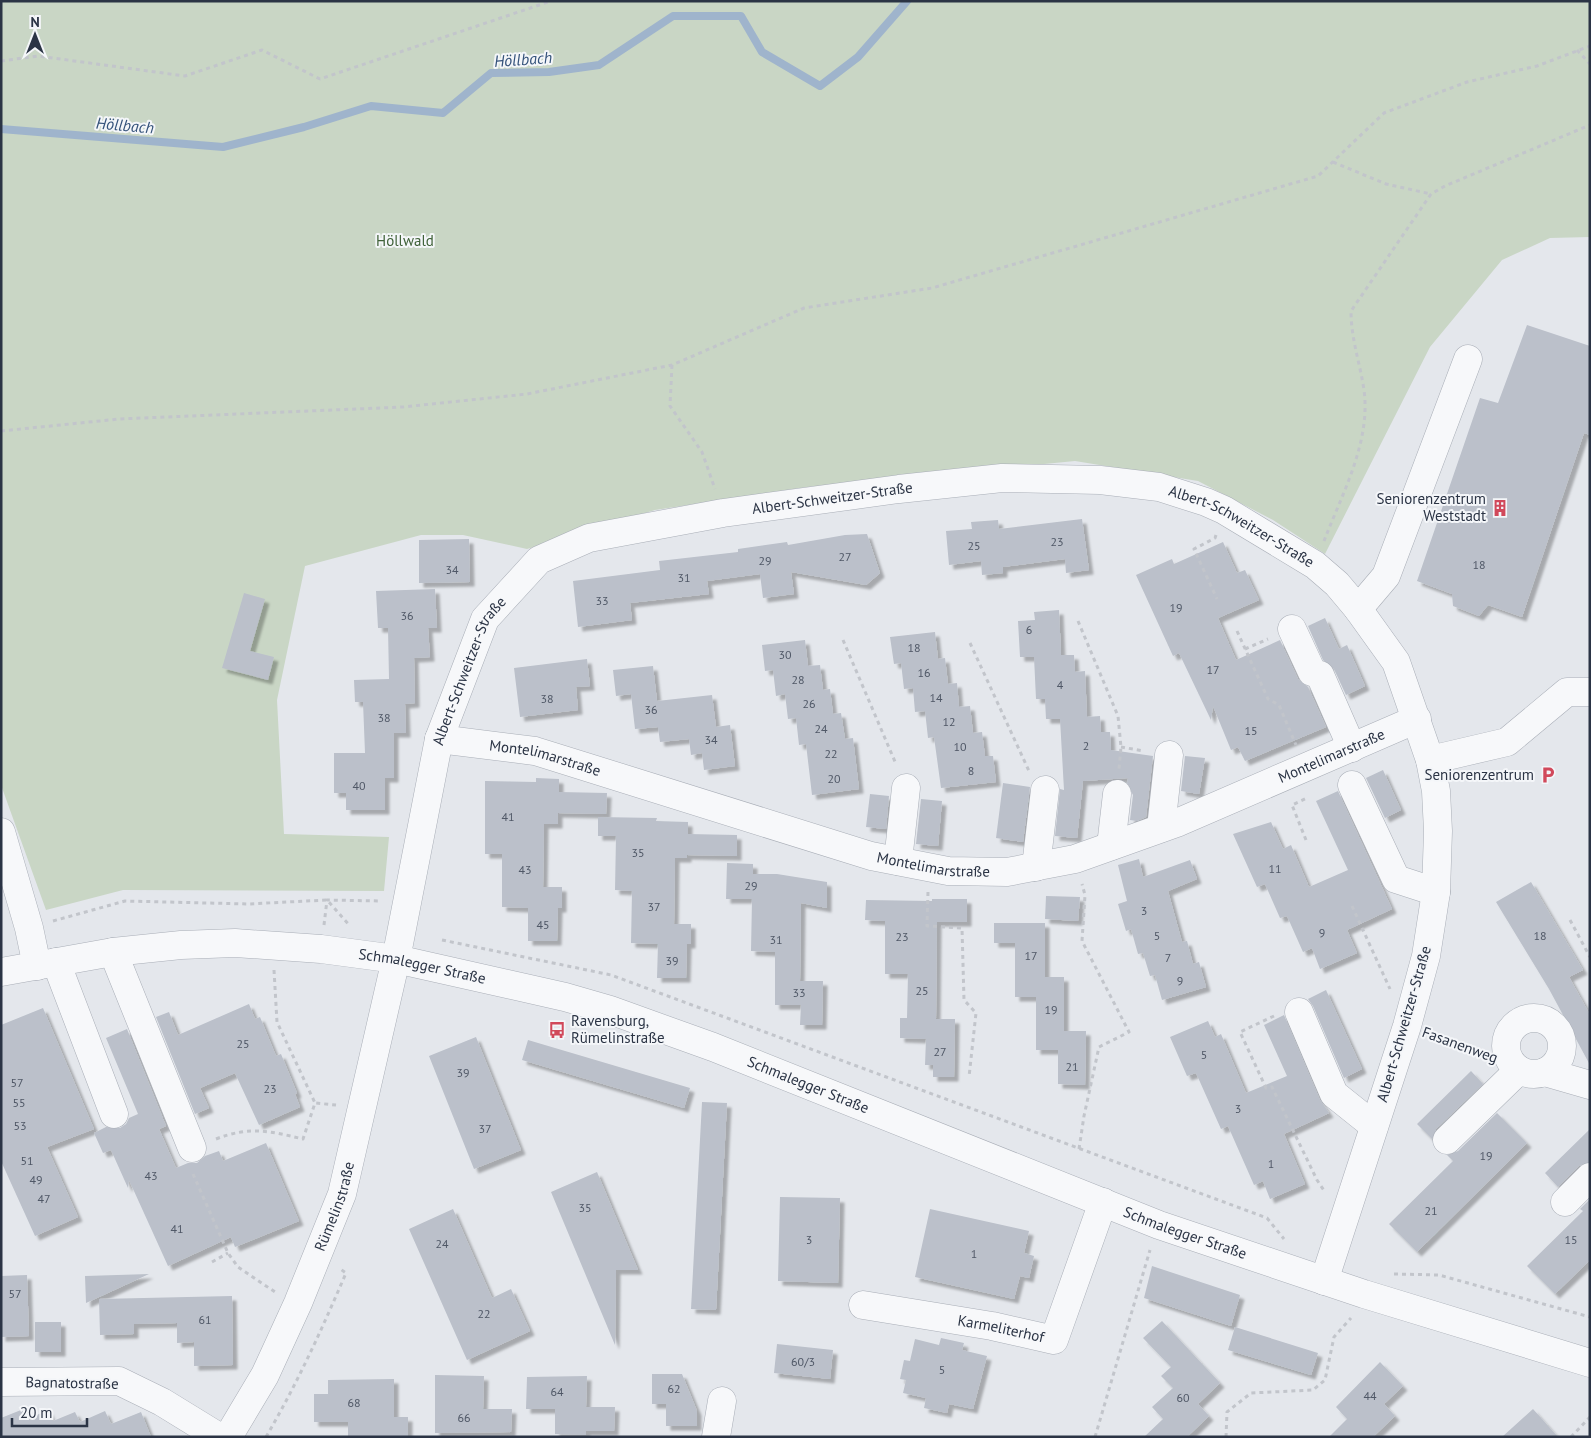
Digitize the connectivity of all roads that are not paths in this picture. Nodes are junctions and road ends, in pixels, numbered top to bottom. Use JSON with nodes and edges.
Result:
{"nodes":[{"id":1,"x":1468,"y":359,"type":"dead end"},
{"id":2,"x":1358,"y":609,"type":"junction"},
{"id":3,"x":1292,"y":629,"type":"dead end"},
{"id":4,"x":1590,"y":692,"type":"edge"},
{"id":5,"x":1417,"y":719,"type":"junction"},
{"id":6,"x":439,"y":739,"type":"junction"},
{"id":7,"x":1352,"y":748,"type":"junction"},
{"id":8,"x":1169,"y":755,"type":"dead end"},
{"id":9,"x":1430,"y":760,"type":"junction"},
{"id":10,"x":1352,"y":785,"type":"dead end"},
{"id":11,"x":906,"y":788,"type":"road end"},
{"id":12,"x":1045,"y":790,"type":"road end"},
{"id":13,"x":1117,"y":794,"type":"road end"},
{"id":14,"x":1161,"y":828,"type":"junction"},
{"id":15,"x":1,"y":832,"type":"edge"},
{"id":16,"x":1111,"y":846,"type":"junction"},
{"id":17,"x":898,"y":861,"type":"junction"},
{"id":18,"x":1036,"y":866,"type":"junction"},
{"id":19,"x":1436,"y":892,"type":"junction"},
{"id":20,"x":113,"y":952,"type":"junction"},
{"id":21,"x":396,"y":959,"type":"junction"},
{"id":22,"x":46,"y":964,"type":"junction"},
{"id":23,"x":1,"y":972,"type":"edge"},
{"id":24,"x":1299,"y":1012,"type":"road end"},
{"id":25,"x":1590,"y":1085,"type":"edge"},
{"id":26,"x":114,"y":1114,"type":"dead end"},
{"id":27,"x":1374,"y":1126,"type":"junction"},
{"id":28,"x":1447,"y":1140,"type":"dead end"},
{"id":29,"x":192,"y":1148,"type":"road end"},
{"id":30,"x":1590,"y":1177,"type":"edge"},
{"id":31,"x":1103,"y":1202,"type":"junction"},
{"id":32,"x":1565,"y":1202,"type":"dead end"},
{"id":33,"x":1324,"y":1281,"type":"junction"},
{"id":34,"x":863,"y":1305,"type":"dead end"},
{"id":35,"x":1590,"y":1363,"type":"edge"},
{"id":36,"x":1,"y":1382,"type":"edge"},
{"id":37,"x":722,"y":1401,"type":"dead end"},
{"id":38,"x":219,"y":1437,"type":"edge"},
{"id":39,"x":228,"y":1437,"type":"edge"},
{"id":40,"x":716,"y":1437,"type":"edge"}],
"edges":[{"from":1,"to":2,"type":"street"},
{"from":2,"to":5,"type":"street","name":"Albert-Schweitzer-Straße"},
{"from":2,"to":6,"type":"street","name":"Albert-Schweitzer-Straße"},
{"from":3,"to":7,"type":"street"},
{"from":4,"to":9,"type":"street"},
{"from":5,"to":7,"type":"street","name":"Montelimarstraße"},
{"from":5,"to":9,"type":"street","name":"Albert-Schweitzer-Straße"},
{"from":6,"to":17,"type":"street","name":"Montelimarstraße"},
{"from":6,"to":21,"type":"street","name":"Albert-Schweitzer-Straße"},
{"from":7,"to":14,"type":"street","name":"Montelimarstraße"},
{"from":8,"to":14,"type":"street"},
{"from":9,"to":19,"type":"street","name":"Albert-Schweitzer-Straße"},
{"from":10,"to":19,"type":"street"},
{"from":11,"to":17,"type":"street"},
{"from":12,"to":18,"type":"street"},
{"from":13,"to":16,"type":"street"},
{"from":14,"to":16,"type":"street","name":"Montelimarstraße"},
{"from":15,"to":22,"type":"street"},
{"from":16,"to":18,"type":"street","name":"Montelimarstraße"},
{"from":17,"to":18,"type":"street","name":"Montelimarstraße"},
{"from":19,"to":27,"type":"street","name":"Albert-Schweitzer-Straße"},
{"from":20,"to":21,"type":"street","name":"Schmalegger Straße"},
{"from":20,"to":22,"type":"street","name":"Schmalegger Straße"},
{"from":20,"to":29,"type":"street"},
{"from":21,"to":31,"type":"street","name":"Schmalegger Straße"},
{"from":21,"to":39,"type":"street","name":"Rümelinstraße"},
{"from":22,"to":23,"type":"street","name":"Schmalegger Straße"},
{"from":22,"to":26,"type":"street"},
{"from":24,"to":27,"type":"street"},
{"from":25,"to":28,"type":"street"},
{"from":27,"to":33,"type":"street","name":"Albert-Schweitzer-Straße"},
{"from":30,"to":32,"type":"street"},
{"from":31,"to":33,"type":"street","name":"Schmalegger Straße"},
{"from":31,"to":34,"type":"street","name":"Karmeliterhof"},
{"from":33,"to":35,"type":"street","name":"Schmalegger Straße"},
{"from":36,"to":38,"type":"street","name":"Bagnatostraße"},
{"from":37,"to":40,"type":"street"}]}
